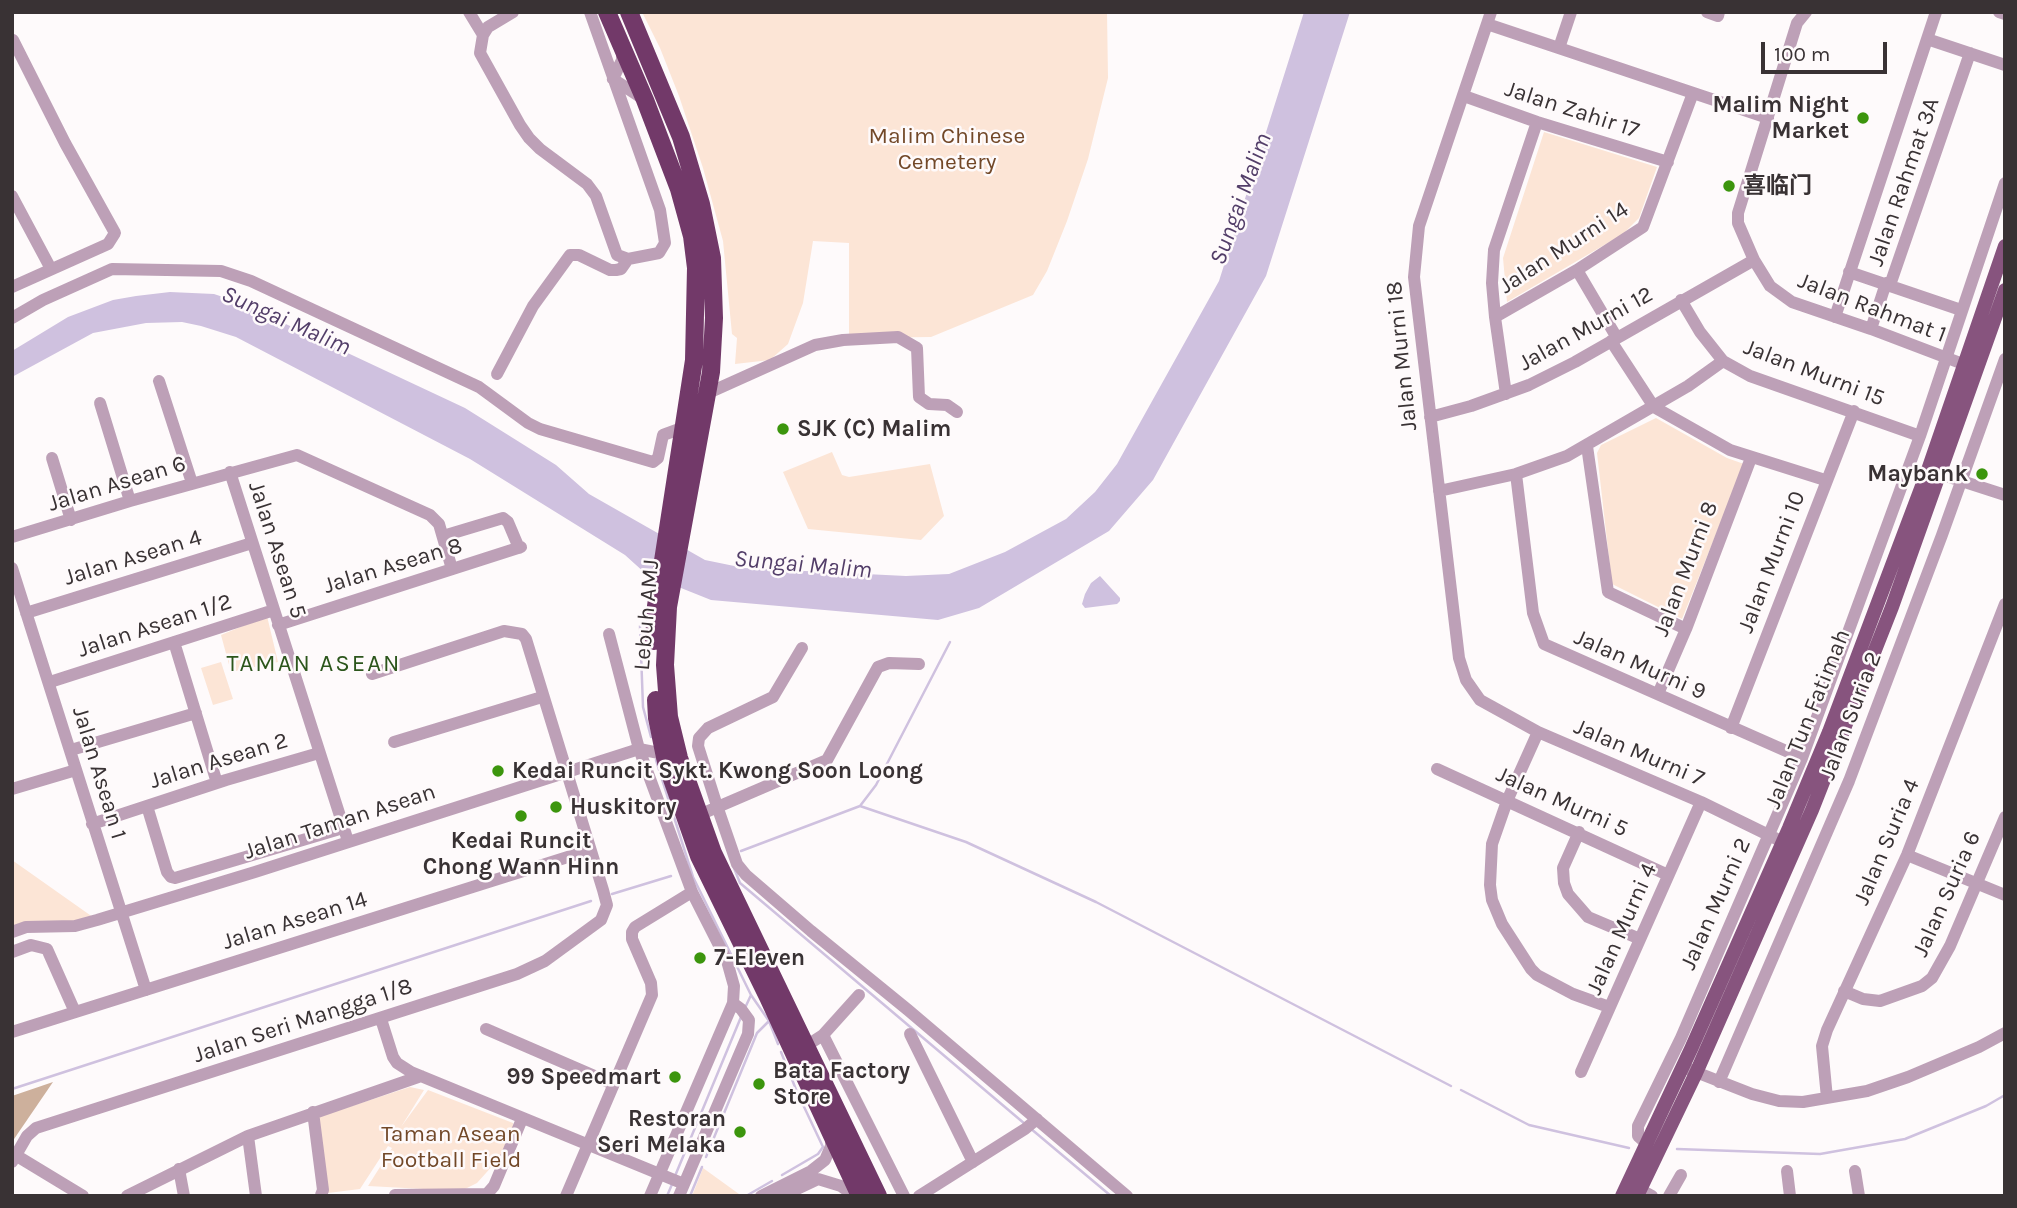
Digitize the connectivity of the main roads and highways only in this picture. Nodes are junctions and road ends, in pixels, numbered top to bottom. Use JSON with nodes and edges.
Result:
{"nodes":[{"id":1,"x":607,"y":12,"type":"edge"},
{"id":2,"x":629,"y":12,"type":"edge"},
{"id":3,"x":2005,"y":246,"type":"edge"},
{"id":4,"x":2005,"y":290,"type":"edge"},
{"id":5,"x":1999,"y":306,"type":"junction"},
{"id":6,"x":1963,"y":365,"type":"junction"},
{"id":7,"x":680,"y":492,"type":"junction"},
{"id":8,"x":662,"y":607,"type":"junction"},
{"id":9,"x":1789,"y":828,"type":"junction"},
{"id":10,"x":1769,"y":835,"type":"road end"},
{"id":11,"x":1789,"y":846,"type":"junction"},
{"id":12,"x":1643,"y":1194,"type":"edge"},
{"id":13,"x":858,"y":1196,"type":"edge"},
{"id":14,"x":878,"y":1196,"type":"edge"},
{"id":15,"x":1622,"y":1196,"type":"edge"}],
"edges":[{"from":1,"to":7,"type":"highway","name":"Lebuh AMJ"},
{"from":2,"to":7,"type":"highway","name":"Lebuh AMJ"},
{"from":3,"to":6,"type":"main road","name":"Jalan Tun Fatimah"},
{"from":4,"to":5,"type":"main road","name":"Jalan Tun Fatimah"},
{"from":5,"to":6,"type":"main road"},
{"from":5,"to":11,"type":"main road","name":"Jalan Tun Fatimah"},
{"from":6,"to":9,"type":"main road","name":"Jalan Tun Fatimah"},
{"from":7,"to":8,"type":"highway","name":"Lebuh AMJ"},
{"from":8,"to":13,"type":"highway","name":"Lebuh AMJ"},
{"from":8,"to":14,"type":"highway","name":"Lebuh AMJ"},
{"from":9,"to":10,"type":"main road"},
{"from":9,"to":11,"type":"main road","name":"Jalan Tun Fatimah"},
{"from":11,"to":12,"type":"main road","name":"Jalan Tun Fatimah"},
{"from":11,"to":15,"type":"main road","name":"Jalan Tun Fatimah"}]}
